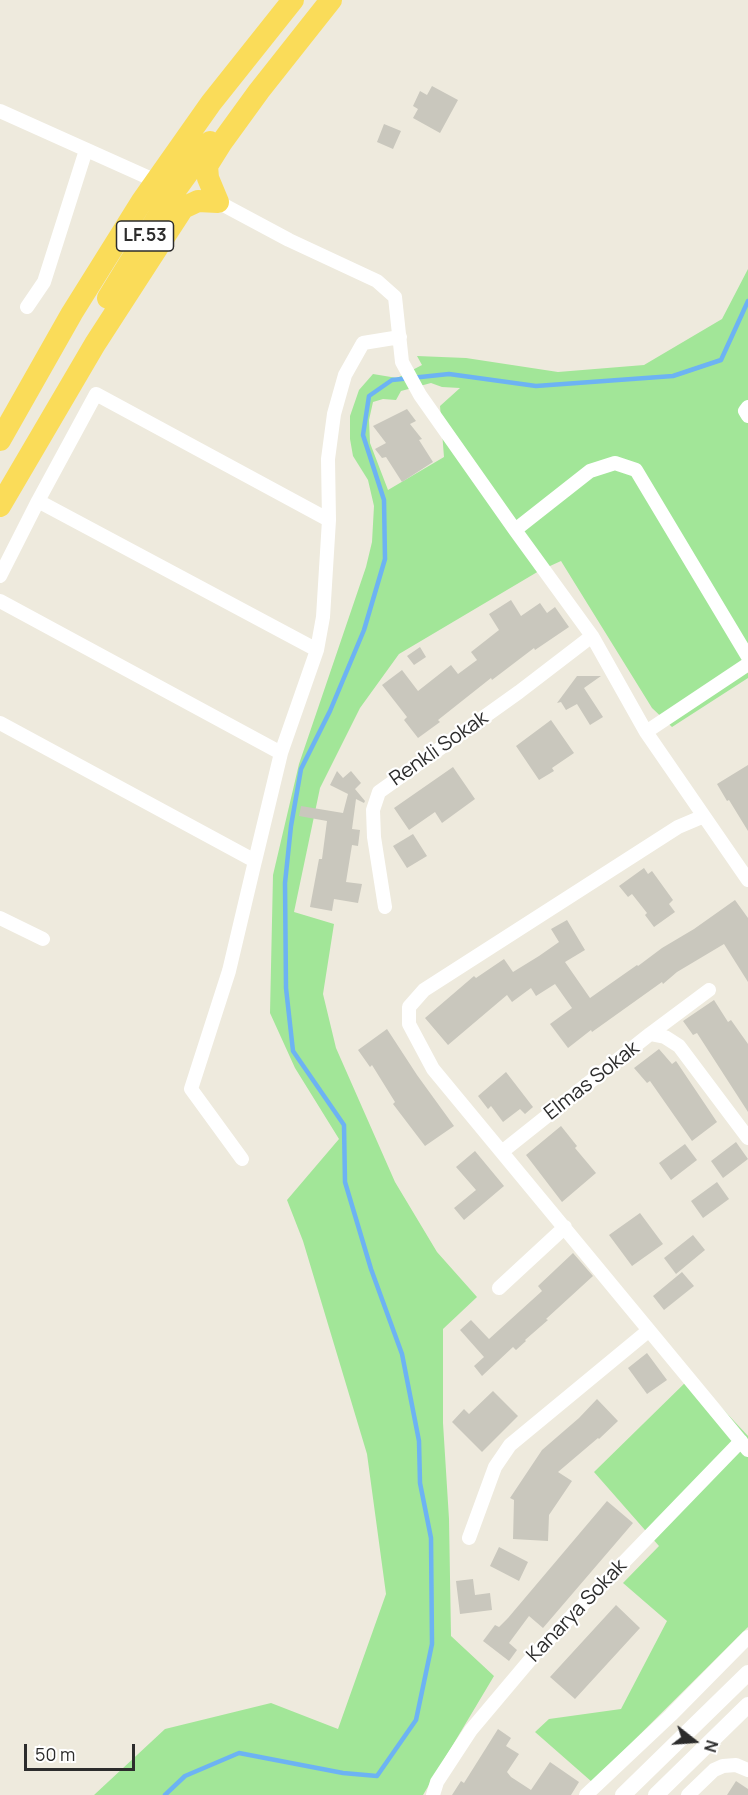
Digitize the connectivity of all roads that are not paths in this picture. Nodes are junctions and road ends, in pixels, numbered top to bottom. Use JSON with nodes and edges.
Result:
{"nodes":[{"id":1,"x":293,"y":0,"type":"edge"},
{"id":2,"x":322,"y":0,"type":"edge"},
{"id":3,"x":331,"y":0,"type":"edge"},
{"id":4,"x":0,"y":111,"type":"edge"},
{"id":5,"x":86,"y":150,"type":"junction"},
{"id":6,"x":156,"y":181,"type":"junction"},
{"id":7,"x":218,"y":201,"type":"junction"},
{"id":8,"x":27,"y":307,"type":"dead end"},
{"id":9,"x":400,"y":337,"type":"junction"},
{"id":10,"x":748,"y":407,"type":"edge"},
{"id":11,"x":748,"y":416,"type":"edge"},
{"id":12,"x":0,"y":441,"type":"edge"},
{"id":13,"x":0,"y":493,"type":"edge"},
{"id":14,"x":38,"y":501,"type":"junction"},
{"id":15,"x":0,"y":506,"type":"edge"},
{"id":16,"x":328,"y":520,"type":"junction"},
{"id":17,"x":515,"y":530,"type":"junction"},
{"id":18,"x":0,"y":576,"type":"edge"},
{"id":19,"x":0,"y":601,"type":"edge"},
{"id":20,"x":592,"y":636,"type":"junction"},
{"id":21,"x":317,"y":650,"type":"junction"},
{"id":22,"x":748,"y":657,"type":"edge"},
{"id":23,"x":748,"y":664,"type":"edge"},
{"id":24,"x":0,"y":723,"type":"edge"},
{"id":25,"x":646,"y":732,"type":"junction"},
{"id":26,"x":281,"y":753,"type":"junction"},
{"id":27,"x":704,"y":816,"type":"junction"},
{"id":28,"x":255,"y":861,"type":"junction"},
{"id":29,"x":748,"y":880,"type":"edge"},
{"id":30,"x":385,"y":908,"type":"dead end"},
{"id":31,"x":0,"y":918,"type":"edge"},
{"id":32,"x":43,"y":939,"type":"dead end"},
{"id":33,"x":709,"y":990,"type":"dead end"},
{"id":34,"x":650,"y":1034,"type":"junction"},
{"id":35,"x":748,"y":1138,"type":"edge"},
{"id":36,"x":502,"y":1151,"type":"junction"},
{"id":37,"x":242,"y":1159,"type":"dead end"},
{"id":38,"x":565,"y":1227,"type":"junction"},
{"id":39,"x":499,"y":1288,"type":"dead end"},
{"id":40,"x":648,"y":1331,"type":"junction"},
{"id":41,"x":744,"y":1446,"type":"edge"},
{"id":42,"x":468,"y":1538,"type":"dead end"},
{"id":43,"x":748,"y":1637,"type":"edge"},
{"id":44,"x":748,"y":1673,"type":"edge"},
{"id":45,"x":748,"y":1704,"type":"edge"},
{"id":46,"x":748,"y":1770,"type":"edge"},
{"id":47,"x":433,"y":1795,"type":"edge"},
{"id":48,"x":586,"y":1795,"type":"edge"},
{"id":49,"x":623,"y":1795,"type":"edge"},
{"id":50,"x":656,"y":1795,"type":"edge"},
{"id":51,"x":688,"y":1795,"type":"edge"}],
"edges":[{"from":1,"to":6,"type":"highway","number":"LF.53"},
{"from":2,"to":13,"type":"highway","number":"LF.53"},
{"from":3,"to":7,"type":"highway"},
{"from":4,"to":5,"type":"street"},
{"from":5,"to":6,"type":"street"},
{"from":5,"to":8,"type":"street"},
{"from":6,"to":12,"type":"highway","number":"LF.53"},
{"from":7,"to":9,"type":"street"},
{"from":7,"to":15,"type":"highway"},
{"from":9,"to":16,"type":"street"},
{"from":9,"to":17,"type":"street"},
{"from":10,"to":11,"type":"street"},
{"from":14,"to":16,"type":"street"},
{"from":14,"to":18,"type":"street"},
{"from":14,"to":21,"type":"street"},
{"from":16,"to":21,"type":"street"},
{"from":17,"to":20,"type":"street"},
{"from":17,"to":22,"type":"street"},
{"from":19,"to":26,"type":"street"},
{"from":20,"to":25,"type":"street"},
{"from":20,"to":30,"type":"street","name":"Renkli Sokak"},
{"from":21,"to":26,"type":"street"},
{"from":23,"to":25,"type":"street"},
{"from":24,"to":28,"type":"street"},
{"from":25,"to":27,"type":"street"},
{"from":26,"to":28,"type":"street"},
{"from":27,"to":29,"type":"street"},
{"from":27,"to":36,"type":"street"},
{"from":28,"to":37,"type":"street"},
{"from":31,"to":32,"type":"street"},
{"from":33,"to":34,"type":"street"},
{"from":34,"to":35,"type":"street","name":"Elmas Sokak"},
{"from":34,"to":36,"type":"street","name":"Elmas Sokak"},
{"from":36,"to":38,"type":"street"},
{"from":38,"to":39,"type":"street"},
{"from":38,"to":40,"type":"street"},
{"from":40,"to":41,"type":"street"},
{"from":40,"to":42,"type":"street"},
{"from":41,"to":47,"type":"street","name":"Kanarya Sokak"},
{"from":43,"to":48,"type":"street"},
{"from":44,"to":49,"type":"street"},
{"from":45,"to":50,"type":"street"},
{"from":46,"to":51,"type":"street"}]}
